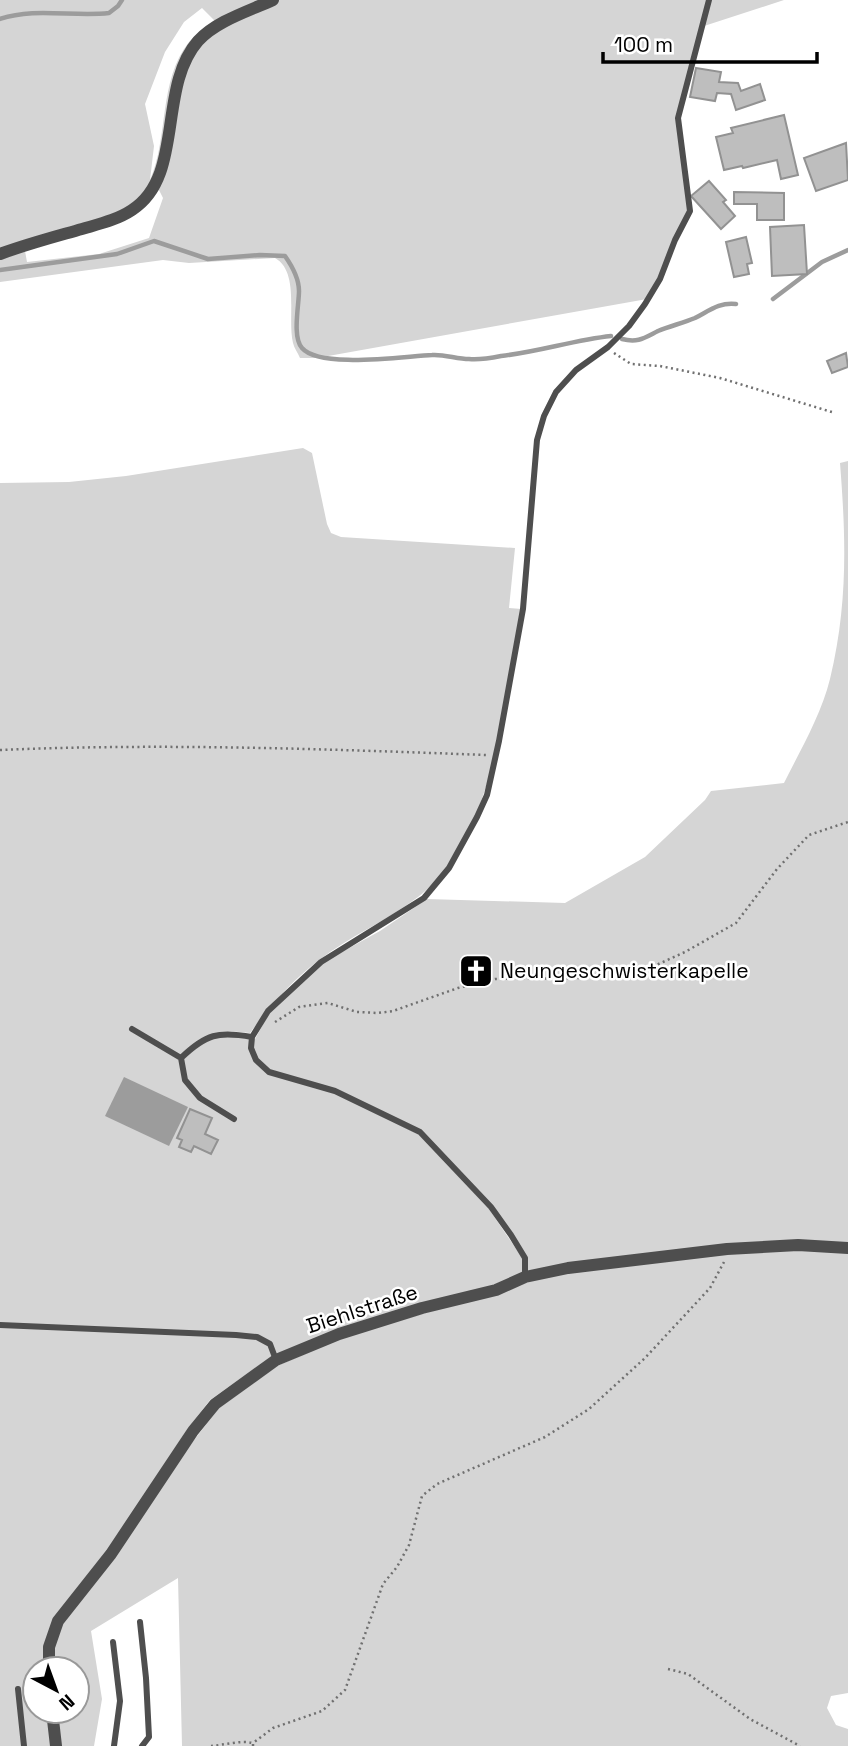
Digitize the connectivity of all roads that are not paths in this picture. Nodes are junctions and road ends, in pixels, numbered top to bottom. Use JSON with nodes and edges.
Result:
{"nodes":[{"id":1,"x":273,"y":0,"type":"edge"},
{"id":2,"x":709,"y":0,"type":"edge"},
{"id":3,"x":0,"y":254,"type":"edge"},
{"id":4,"x":132,"y":1028,"type":"dead end"},
{"id":5,"x":252,"y":1037,"type":"junction"},
{"id":6,"x":181,"y":1058,"type":"junction"},
{"id":7,"x":234,"y":1119,"type":"dead end"},
{"id":8,"x":848,"y":1248,"type":"edge"},
{"id":9,"x":525,"y":1277,"type":"junction"},
{"id":10,"x":0,"y":1325,"type":"edge"},
{"id":11,"x":276,"y":1360,"type":"junction"},
{"id":12,"x":140,"y":1622,"type":"dead end"},
{"id":13,"x":113,"y":1642,"type":"dead end"},
{"id":14,"x":49,"y":1655,"type":"edge"},
{"id":15,"x":18,"y":1689,"type":"dead end"},
{"id":16,"x":54,"y":1725,"type":"edge"},
{"id":17,"x":24,"y":1746,"type":"edge"},
{"id":18,"x":56,"y":1746,"type":"edge"},
{"id":19,"x":114,"y":1746,"type":"edge"},
{"id":20,"x":142,"y":1746,"type":"edge"}],
"edges":[{"from":1,"to":3,"type":"street"},
{"from":2,"to":5,"type":"lane"},
{"from":4,"to":6,"type":"lane"},
{"from":5,"to":6,"type":"lane"},
{"from":5,"to":9,"type":"lane"},
{"from":6,"to":7,"type":"lane"},
{"from":8,"to":9,"type":"street","name":"Biehlstraße"},
{"from":9,"to":11,"type":"street","name":"Biehlstraße"},
{"from":10,"to":11,"type":"lane"},
{"from":11,"to":14,"type":"street","name":"Biehlstraße"},
{"from":12,"to":20,"type":"lane"},
{"from":13,"to":19,"type":"lane"},
{"from":15,"to":17,"type":"lane"},
{"from":16,"to":18,"type":"street"}]}
